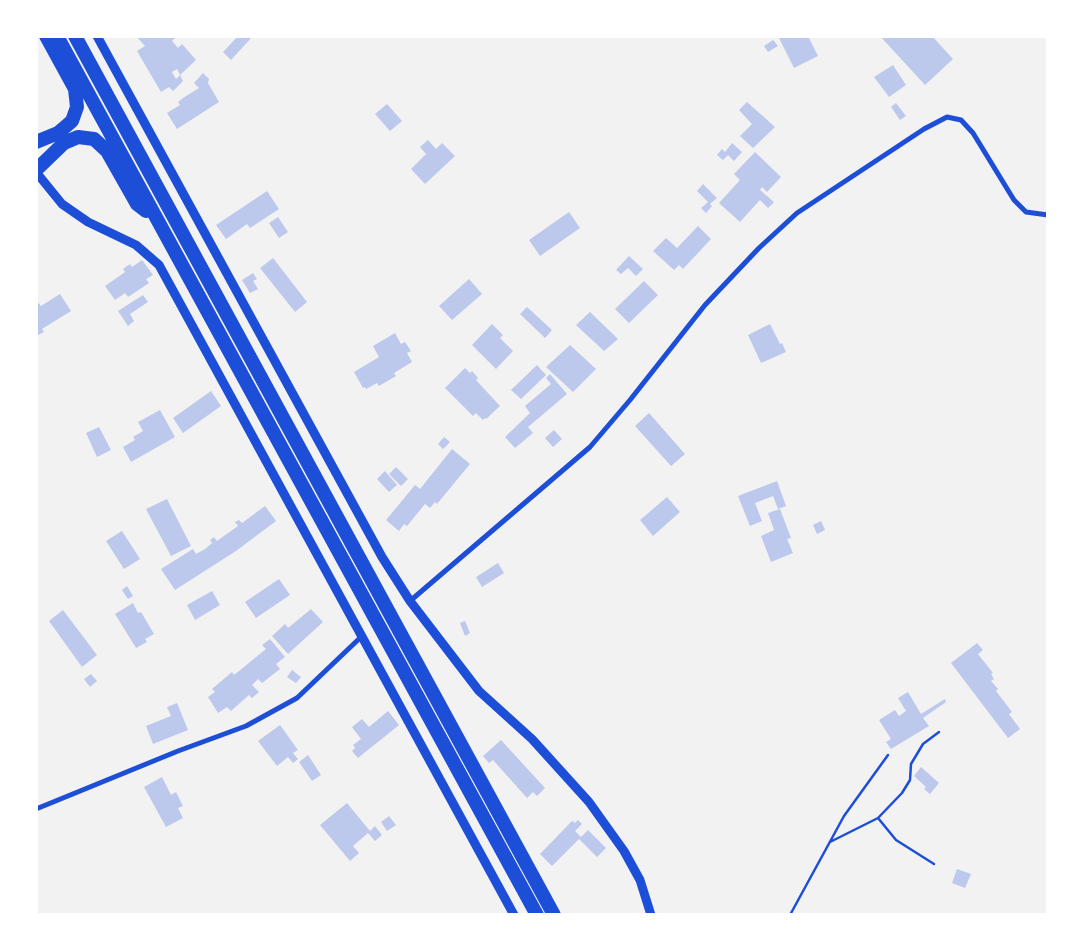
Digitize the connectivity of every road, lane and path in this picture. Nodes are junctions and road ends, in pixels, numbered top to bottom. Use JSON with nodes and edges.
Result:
{"nodes":[{"id":1,"x":46,"y":36,"type":"edge"},
{"id":2,"x":57,"y":36,"type":"edge"},
{"id":3,"x":75,"y":36,"type":"edge"},
{"id":4,"x":97,"y":36,"type":"edge"},
{"id":5,"x":36,"y":142,"type":"edge"},
{"id":6,"x":36,"y":171,"type":"edge"},
{"id":7,"x":1048,"y":215,"type":"edge"},
{"id":8,"x":159,"y":224,"type":"junction"},
{"id":9,"x":410,"y":601,"type":"junction"},
{"id":10,"x":362,"y":636,"type":"junction"},
{"id":11,"x":939,"y":732,"type":"dead end"},
{"id":12,"x":888,"y":756,"type":"dead end"},
{"id":13,"x":36,"y":808,"type":"edge"},
{"id":14,"x":878,"y":818,"type":"junction"},
{"id":15,"x":829,"y":842,"type":"junction"},
{"id":16,"x":934,"y":864,"type":"dead end"},
{"id":17,"x":514,"y":915,"type":"edge"},
{"id":18,"x":538,"y":915,"type":"edge"},
{"id":19,"x":554,"y":915,"type":"edge"},
{"id":20,"x":651,"y":915,"type":"edge"},
{"id":21,"x":790,"y":915,"type":"edge"}],
"edges":[{"from":1,"to":5,"type":"highway"},
{"from":2,"to":8,"type":"highway"},
{"from":3,"to":19,"type":"highway"},
{"from":4,"to":9,"type":"street"},
{"from":6,"to":8,"type":"highway"},
{"from":6,"to":10,"type":"street"},
{"from":7,"to":9,"type":"street"},
{"from":8,"to":18,"type":"highway"},
{"from":9,"to":20,"type":"street"},
{"from":10,"to":13,"type":"street"},
{"from":10,"to":17,"type":"street"},
{"from":11,"to":14,"type":"path"},
{"from":12,"to":15,"type":"path"},
{"from":14,"to":15,"type":"path"},
{"from":14,"to":16,"type":"path"},
{"from":15,"to":21,"type":"path"}]}
